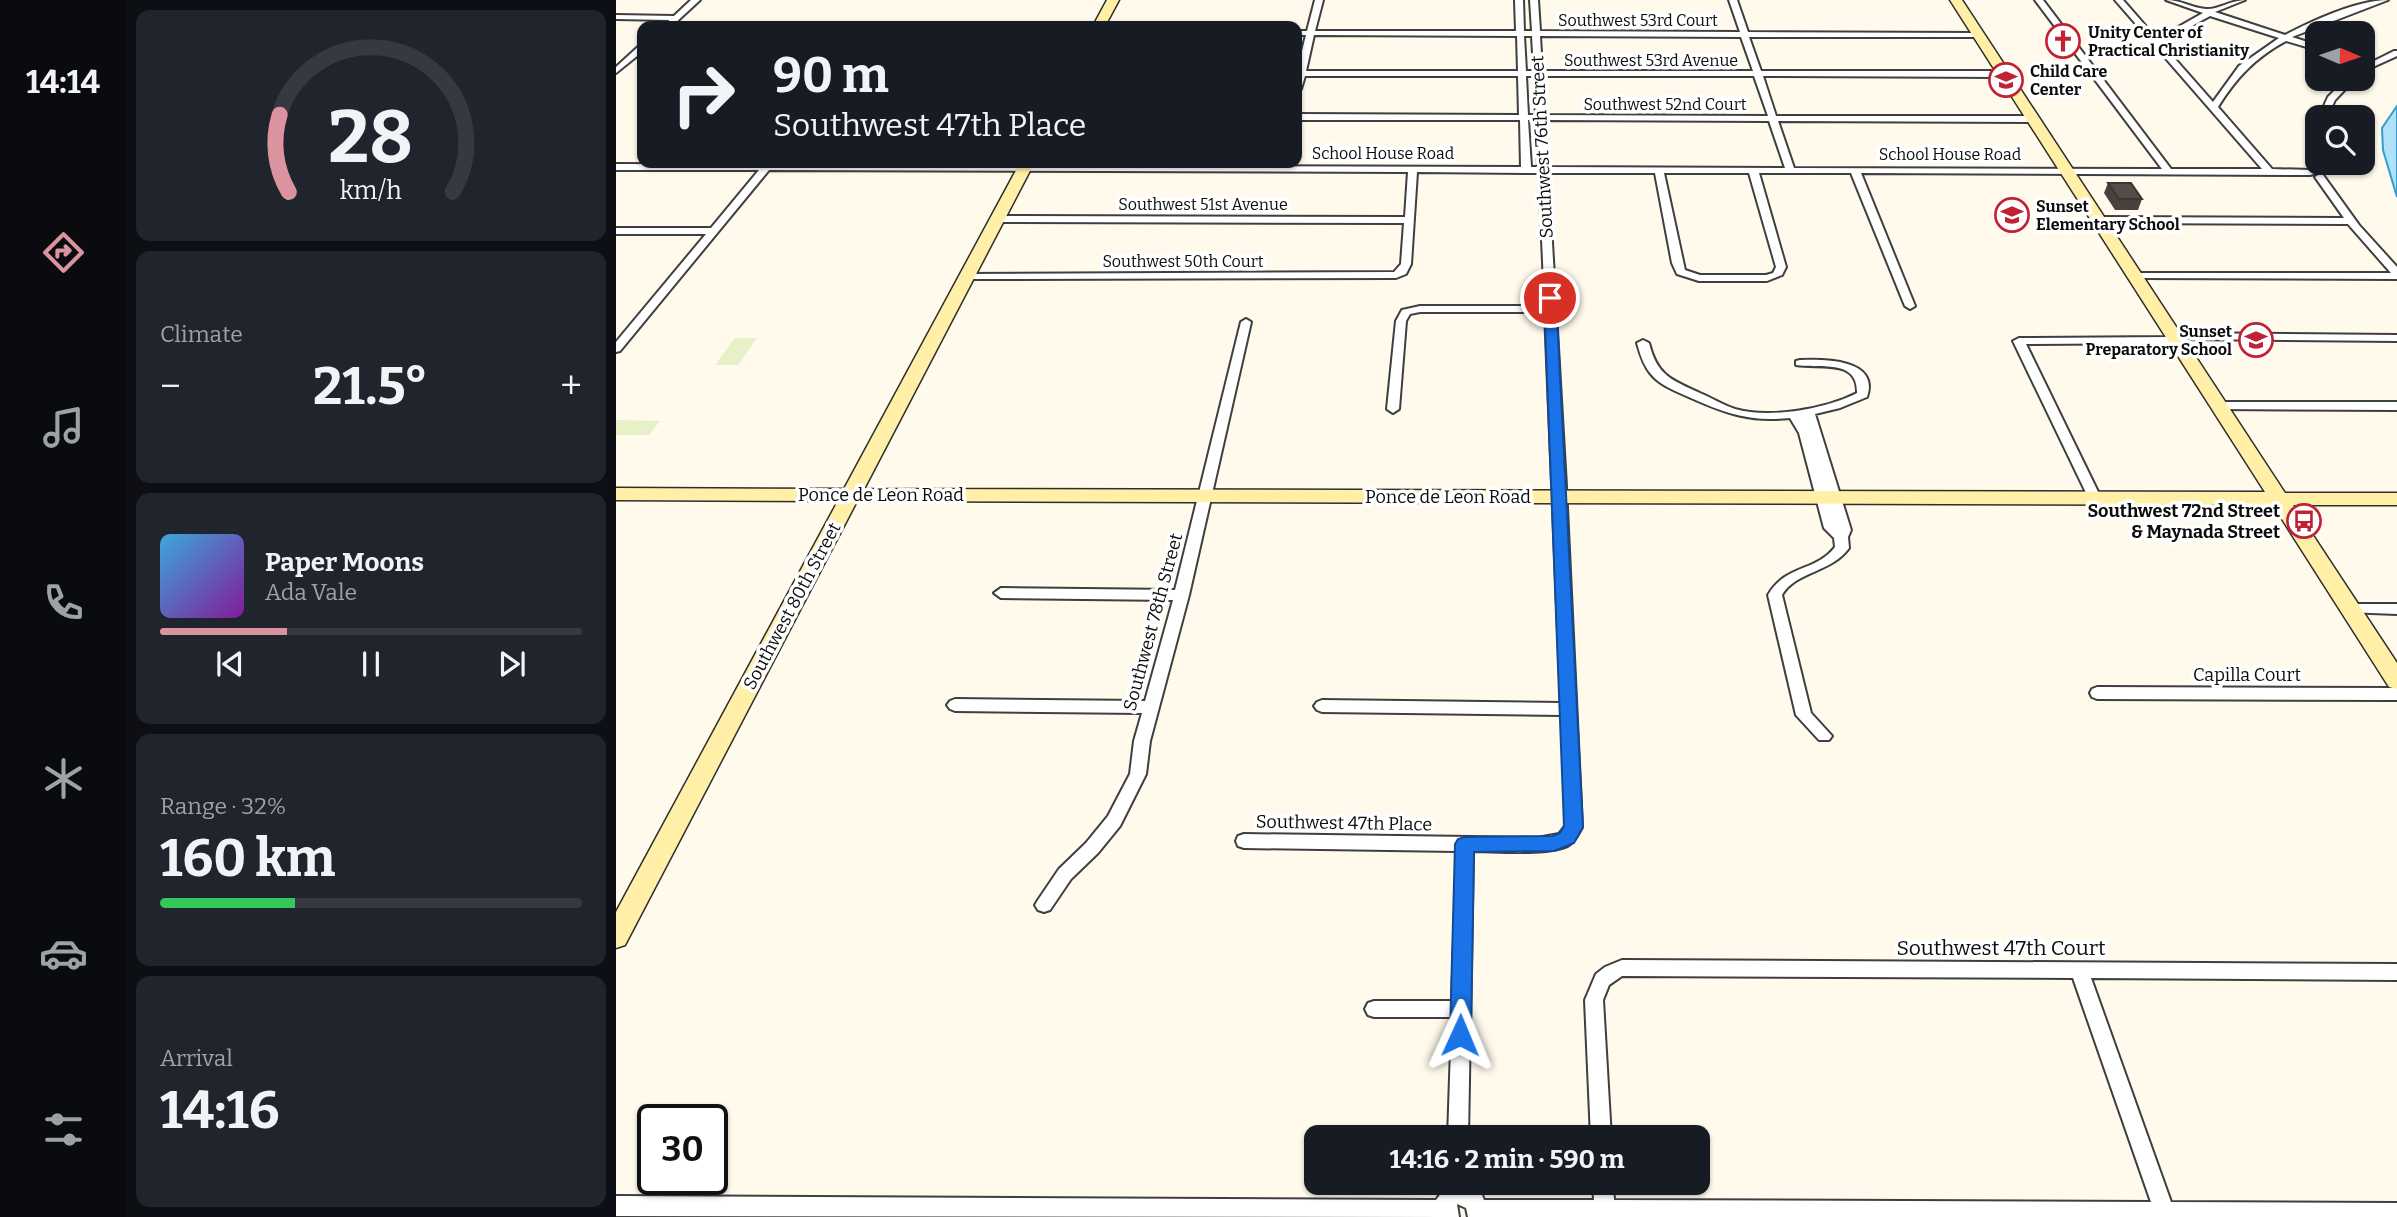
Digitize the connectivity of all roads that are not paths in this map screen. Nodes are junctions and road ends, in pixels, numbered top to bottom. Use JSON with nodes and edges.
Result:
{"nodes":[{"id":1,"x":695,"y":0,"type":"edge"},
{"id":2,"x":1113,"y":0,"type":"edge"},
{"id":3,"x":1318,"y":0,"type":"edge"},
{"id":4,"x":1519,"y":0,"type":"edge"},
{"id":5,"x":1534,"y":0,"type":"edge"},
{"id":6,"x":1733,"y":0,"type":"edge"},
{"id":7,"x":1956,"y":0,"type":"edge"},
{"id":8,"x":2039,"y":0,"type":"edge"},
{"id":9,"x":2119,"y":0,"type":"edge"},
{"id":10,"x":2169,"y":0,"type":"edge"},
{"id":11,"x":2241,"y":0,"type":"edge"},
{"id":12,"x":2384,"y":0,"type":"edge"},
{"id":13,"x":2208,"y":13,"type":"junction"},
{"id":14,"x":616,"y":17,"type":"edge"},
{"id":15,"x":676,"y":18,"type":"junction"},
{"id":16,"x":672,"y":21,"type":"edge"},
{"id":17,"x":1102,"y":21,"type":"edge"},
{"id":18,"x":1302,"y":33,"type":"edge"},
{"id":19,"x":1310,"y":33,"type":"junction"},
{"id":20,"x":1520,"y":34,"type":"junction"},
{"id":21,"x":1535,"y":34,"type":"junction"},
{"id":22,"x":1745,"y":34,"type":"junction"},
{"id":23,"x":1979,"y":35,"type":"junction"},
{"id":24,"x":2286,"y":38,"type":"junction"},
{"id":25,"x":2156,"y":43,"type":"junction"},
{"id":26,"x":2305,"y":44,"type":"edge"},
{"id":27,"x":637,"y":52,"type":"edge"},
{"id":28,"x":2397,"y":53,"type":"edge"},
{"id":29,"x":637,"y":61,"type":"edge"},
{"id":30,"x":626,"y":62,"type":"junction"},
{"id":31,"x":1302,"y":62,"type":"edge"},
{"id":32,"x":2375,"y":62,"type":"edge"},
{"id":33,"x":616,"y":63,"type":"edge"},
{"id":34,"x":616,"y":71,"type":"edge"},
{"id":35,"x":1302,"y":73,"type":"edge"},
{"id":36,"x":1522,"y":73,"type":"junction"},
{"id":37,"x":1537,"y":73,"type":"junction"},
{"id":38,"x":1759,"y":74,"type":"junction"},
{"id":39,"x":2004,"y":74,"type":"junction"},
{"id":40,"x":2339,"y":91,"type":"edge"},
{"id":41,"x":2328,"y":105,"type":"edge"},
{"id":42,"x":2213,"y":108,"type":"junction"},
{"id":43,"x":1302,"y":117,"type":"edge"},
{"id":44,"x":1541,"y":117,"type":"junction"},
{"id":45,"x":1523,"y":118,"type":"junction"},
{"id":46,"x":1774,"y":118,"type":"junction"},
{"id":47,"x":2033,"y":119,"type":"junction"},
{"id":48,"x":616,"y":167,"type":"edge"},
{"id":49,"x":637,"y":167,"type":"edge"},
{"id":50,"x":1302,"y":167,"type":"edge"},
{"id":51,"x":766,"y":168,"type":"edge"},
{"id":52,"x":1023,"y":168,"type":"edge"},
{"id":53,"x":1413,"y":169,"type":"junction"},
{"id":54,"x":1526,"y":169,"type":"junction"},
{"id":55,"x":1542,"y":169,"type":"junction"},
{"id":56,"x":1659,"y":169,"type":"junction"},
{"id":57,"x":1753,"y":169,"type":"junction"},
{"id":58,"x":1790,"y":169,"type":"junction"},
{"id":59,"x":1854,"y":169,"type":"junction"},
{"id":60,"x":2067,"y":170,"type":"junction"},
{"id":61,"x":2305,"y":170,"type":"edge"},
{"id":62,"x":2168,"y":171,"type":"junction"},
{"id":63,"x":2269,"y":172,"type":"junction"},
{"id":64,"x":2321,"y":175,"type":"edge"},
{"id":65,"x":997,"y":219,"type":"junction"},
{"id":66,"x":1409,"y":220,"type":"junction"},
{"id":67,"x":2099,"y":220,"type":"junction"},
{"id":68,"x":2350,"y":221,"type":"junction"},
{"id":69,"x":616,"y":231,"type":"edge"},
{"id":70,"x":714,"y":231,"type":"junction"},
{"id":71,"x":2397,"y":274,"type":"edge"},
{"id":72,"x":2135,"y":275,"type":"junction"},
{"id":73,"x":967,"y":276,"type":"junction"},
{"id":74,"x":1910,"y":306,"type":"dead end"},
{"id":75,"x":1550,"y":309,"type":"junction"},
{"id":76,"x":1246,"y":321,"type":"dead end"},
{"id":77,"x":2175,"y":338,"type":"junction"},
{"id":78,"x":2397,"y":338,"type":"edge"},
{"id":79,"x":1643,"y":343,"type":"dead end"},
{"id":80,"x":616,"y":349,"type":"edge"},
{"id":81,"x":1800,"y":363,"type":"dead end"},
{"id":82,"x":2220,"y":406,"type":"junction"},
{"id":83,"x":2397,"y":406,"type":"edge"},
{"id":84,"x":1393,"y":409,"type":"dead end"},
{"id":85,"x":1808,"y":411,"type":"junction"},
{"id":86,"x":1793,"y":413,"type":"junction"},
{"id":87,"x":1812,"y":438,"type":"junction"},
{"id":88,"x":1817,"y":458,"type":"junction"},
{"id":89,"x":1814,"y":473,"type":"junction"},
{"id":90,"x":1829,"y":473,"type":"junction"},
{"id":91,"x":616,"y":494,"type":"edge"},
{"id":92,"x":851,"y":495,"type":"junction"},
{"id":93,"x":1205,"y":496,"type":"junction"},
{"id":94,"x":1559,"y":497,"type":"junction"},
{"id":95,"x":1828,"y":497,"type":"junction"},
{"id":96,"x":2095,"y":498,"type":"junction"},
{"id":97,"x":2279,"y":499,"type":"junction"},
{"id":98,"x":2397,"y":499,"type":"edge"},
{"id":99,"x":1002,"y":593,"type":"dead end"},
{"id":100,"x":1182,"y":595,"type":"junction"},
{"id":101,"x":2350,"y":609,"type":"junction"},
{"id":102,"x":2397,"y":609,"type":"edge"},
{"id":103,"x":2397,"y":681,"type":"edge"},
{"id":104,"x":2097,"y":693,"type":"dead end"},
{"id":105,"x":2397,"y":694,"type":"edge"},
{"id":106,"x":955,"y":705,"type":"dead end"},
{"id":107,"x":1322,"y":706,"type":"dead end"},
{"id":108,"x":1150,"y":707,"type":"junction"},
{"id":109,"x":1570,"y":709,"type":"junction"},
{"id":110,"x":1824,"y":736,"type":"dead end"},
{"id":111,"x":1567,"y":838,"type":"joint"},
{"id":112,"x":1244,"y":841,"type":"dead end"},
{"id":113,"x":1465,"y":844,"type":"junction"},
{"id":114,"x":1044,"y":905,"type":"dead end"},
{"id":115,"x":616,"y":937,"type":"edge"},
{"id":116,"x":2079,"y":971,"type":"junction"},
{"id":117,"x":2397,"y":972,"type":"edge"},
{"id":118,"x":1374,"y":1009,"type":"dead end"},
{"id":119,"x":1460,"y":1009,"type":"junction"},
{"id":120,"x":1458,"y":1125,"type":"edge"},
{"id":121,"x":1600,"y":1125,"type":"edge"},
{"id":122,"x":1604,"y":1195,"type":"edge"},
{"id":123,"x":1453,"y":1201,"type":"edge"},
{"id":124,"x":616,"y":1206,"type":"edge"},
{"id":125,"x":1605,"y":1211,"type":"junction"},
{"id":126,"x":1034,"y":1212,"type":"edge"},
{"id":127,"x":1252,"y":1213,"type":"edge"},
{"id":128,"x":1478,"y":1213,"type":"edge"},
{"id":129,"x":2397,"y":1213,"type":"edge"},
{"id":130,"x":1727,"y":1214,"type":"edge"},
{"id":131,"x":2165,"y":1214,"type":"junction"}],
"edges":[{"from":1,"to":15,"type":"street"},
{"from":2,"to":17,"type":"street"},
{"from":3,"to":19,"type":"street"},
{"from":4,"to":20,"type":"street","name":"Southwest 76th Street"},
{"from":5,"to":21,"type":"street","name":"Southwest 76th Street"},
{"from":6,"to":22,"type":"street"},
{"from":7,"to":23,"type":"street"},
{"from":8,"to":62,"type":"street"},
{"from":9,"to":25,"type":"street"},
{"from":10,"to":13,"type":"street"},
{"from":11,"to":13,"type":"street"},
{"from":12,"to":24,"type":"street"},
{"from":13,"to":24,"type":"street"},
{"from":13,"to":25,"type":"street"},
{"from":14,"to":15,"type":"street"},
{"from":15,"to":16,"type":"street"},
{"from":18,"to":19,"type":"street","name":"Southwest 53rd Court"},
{"from":19,"to":20,"type":"street","name":"Southwest 53rd Court"},
{"from":19,"to":31,"type":"street"},
{"from":20,"to":21,"type":"street","name":"Southwest 53rd Court"},
{"from":20,"to":36,"type":"street","name":"Southwest 76th Street"},
{"from":21,"to":22,"type":"street","name":"Southwest 53rd Court"},
{"from":21,"to":37,"type":"street","name":"Southwest 76th Street"},
{"from":22,"to":23,"type":"street","name":"Southwest 53rd Court"},
{"from":22,"to":38,"type":"street"},
{"from":23,"to":39,"type":"street"},
{"from":24,"to":26,"type":"street"},
{"from":24,"to":42,"type":"street"},
{"from":25,"to":42,"type":"street"},
{"from":27,"to":30,"type":"street"},
{"from":28,"to":32,"type":"street"},
{"from":29,"to":30,"type":"street"},
{"from":30,"to":33,"type":"street"},
{"from":30,"to":34,"type":"street"},
{"from":35,"to":36,"type":"street","name":"Southwest 53rd Avenue"},
{"from":36,"to":37,"type":"street","name":"Southwest 53rd Avenue"},
{"from":36,"to":45,"type":"street","name":"Southwest 76th Street"},
{"from":37,"to":38,"type":"street","name":"Southwest 53rd Avenue"},
{"from":37,"to":44,"type":"street","name":"Southwest 76th Street"},
{"from":38,"to":39,"type":"street","name":"Southwest 53rd Avenue"},
{"from":38,"to":46,"type":"street"},
{"from":39,"to":47,"type":"street"},
{"from":40,"to":41,"type":"street"},
{"from":42,"to":63,"type":"street"},
{"from":43,"to":45,"type":"street","name":"Southwest 52nd Court"},
{"from":44,"to":45,"type":"street","name":"Southwest 52nd Court"},
{"from":44,"to":46,"type":"street","name":"Southwest 52nd Court"},
{"from":44,"to":55,"type":"street","name":"Southwest 76th Street"},
{"from":45,"to":54,"type":"street","name":"Southwest 76th Street"},
{"from":46,"to":47,"type":"street","name":"Southwest 52nd Court"},
{"from":46,"to":58,"type":"street"},
{"from":47,"to":60,"type":"street"},
{"from":48,"to":49,"type":"street","name":"School House Road"},
{"from":50,"to":53,"type":"street","name":"School House Road"},
{"from":51,"to":70,"type":"street"},
{"from":52,"to":65,"type":"street","name":"Southwest 80th Street"},
{"from":53,"to":54,"type":"street","name":"School House Road"},
{"from":53,"to":66,"type":"street"},
{"from":54,"to":55,"type":"street","name":"School House Road"},
{"from":55,"to":56,"type":"street","name":"School House Road"},
{"from":55,"to":75,"type":"street","name":"Southwest 76th Street"},
{"from":56,"to":57,"type":"street","name":"School House Road"},
{"from":56,"to":57,"type":"street"},
{"from":57,"to":58,"type":"street","name":"School House Road"},
{"from":58,"to":59,"type":"street","name":"School House Road"},
{"from":59,"to":60,"type":"street","name":"School House Road"},
{"from":59,"to":74,"type":"street"},
{"from":60,"to":62,"type":"street","name":"School House Road"},
{"from":60,"to":67,"type":"street"},
{"from":61,"to":63,"type":"street","name":"School House Road"},
{"from":62,"to":63,"type":"street","name":"School House Road"},
{"from":64,"to":68,"type":"street"},
{"from":65,"to":66,"type":"street","name":"Southwest 51st Avenue"},
{"from":65,"to":73,"type":"street","name":"Southwest 80th Street"},
{"from":66,"to":73,"type":"street","name":"Southwest 50th Court"},
{"from":67,"to":68,"type":"street"},
{"from":67,"to":72,"type":"street"},
{"from":68,"to":71,"type":"street"},
{"from":69,"to":70,"type":"street"},
{"from":70,"to":80,"type":"street"},
{"from":71,"to":72,"type":"street"},
{"from":72,"to":77,"type":"street"},
{"from":73,"to":92,"type":"street","name":"Southwest 80th Street"},
{"from":75,"to":84,"type":"street"},
{"from":75,"to":94,"type":"street","name":"Southwest 76th Street"},
{"from":76,"to":93,"type":"street","name":"Southwest 78th Street"},
{"from":77,"to":78,"type":"street"},
{"from":77,"to":82,"type":"street"},
{"from":77,"to":96,"type":"street"},
{"from":79,"to":86,"type":"street"},
{"from":81,"to":85,"type":"street"},
{"from":82,"to":83,"type":"street"},
{"from":82,"to":97,"type":"street"},
{"from":85,"to":86,"type":"street"},
{"from":85,"to":87,"type":"street"},
{"from":86,"to":87,"type":"street"},
{"from":87,"to":88,"type":"street"},
{"from":88,"to":89,"type":"street"},
{"from":88,"to":90,"type":"street"},
{"from":89,"to":90,"type":"street"},
{"from":89,"to":95,"type":"street"},
{"from":90,"to":95,"type":"street"},
{"from":91,"to":92,"type":"street","name":"Ponce de Leon Road"},
{"from":92,"to":93,"type":"street","name":"Ponce de Leon Road"},
{"from":92,"to":115,"type":"street","name":"Southwest 80th Street"},
{"from":93,"to":94,"type":"street","name":"Ponce de Leon Road"},
{"from":93,"to":100,"type":"street","name":"Southwest 78th Street"},
{"from":94,"to":95,"type":"street","name":"Ponce de Leon Road"},
{"from":94,"to":109,"type":"street","name":"Southwest 76th Street"},
{"from":95,"to":96,"type":"street","name":"Ponce de Leon Road"},
{"from":95,"to":110,"type":"street"},
{"from":96,"to":97,"type":"street","name":"Ponce de Leon Road"},
{"from":97,"to":98,"type":"street","name":"Ponce de Leon Road"},
{"from":97,"to":101,"type":"street"},
{"from":99,"to":100,"type":"street"},
{"from":100,"to":108,"type":"street","name":"Southwest 78th Street"},
{"from":101,"to":102,"type":"street"},
{"from":101,"to":103,"type":"street"},
{"from":104,"to":105,"type":"street","name":"Capilla Court"},
{"from":106,"to":108,"type":"street"},
{"from":107,"to":109,"type":"street"},
{"from":108,"to":114,"type":"street","name":"Southwest 78th Street"},
{"from":109,"to":111,"type":"street","name":"Southwest 76th Street"},
{"from":111,"to":113,"type":"street","name":"Southwest 47th Place"},
{"from":112,"to":113,"type":"street","name":"Southwest 47th Place"},
{"from":113,"to":119,"type":"street"},
{"from":116,"to":117,"type":"street","name":"Southwest 47th Court"},
{"from":116,"to":121,"type":"street","name":"Southwest 47th Court"},
{"from":116,"to":131,"type":"street"},
{"from":118,"to":119,"type":"street"},
{"from":119,"to":120,"type":"street"},
{"from":122,"to":125,"type":"street"},
{"from":123,"to":127,"type":"street"},
{"from":123,"to":128,"type":"street"},
{"from":124,"to":126,"type":"street"},
{"from":125,"to":128,"type":"street"},
{"from":125,"to":130,"type":"street"},
{"from":126,"to":127,"type":"street"},
{"from":129,"to":131,"type":"street"},
{"from":130,"to":131,"type":"street"}]}
